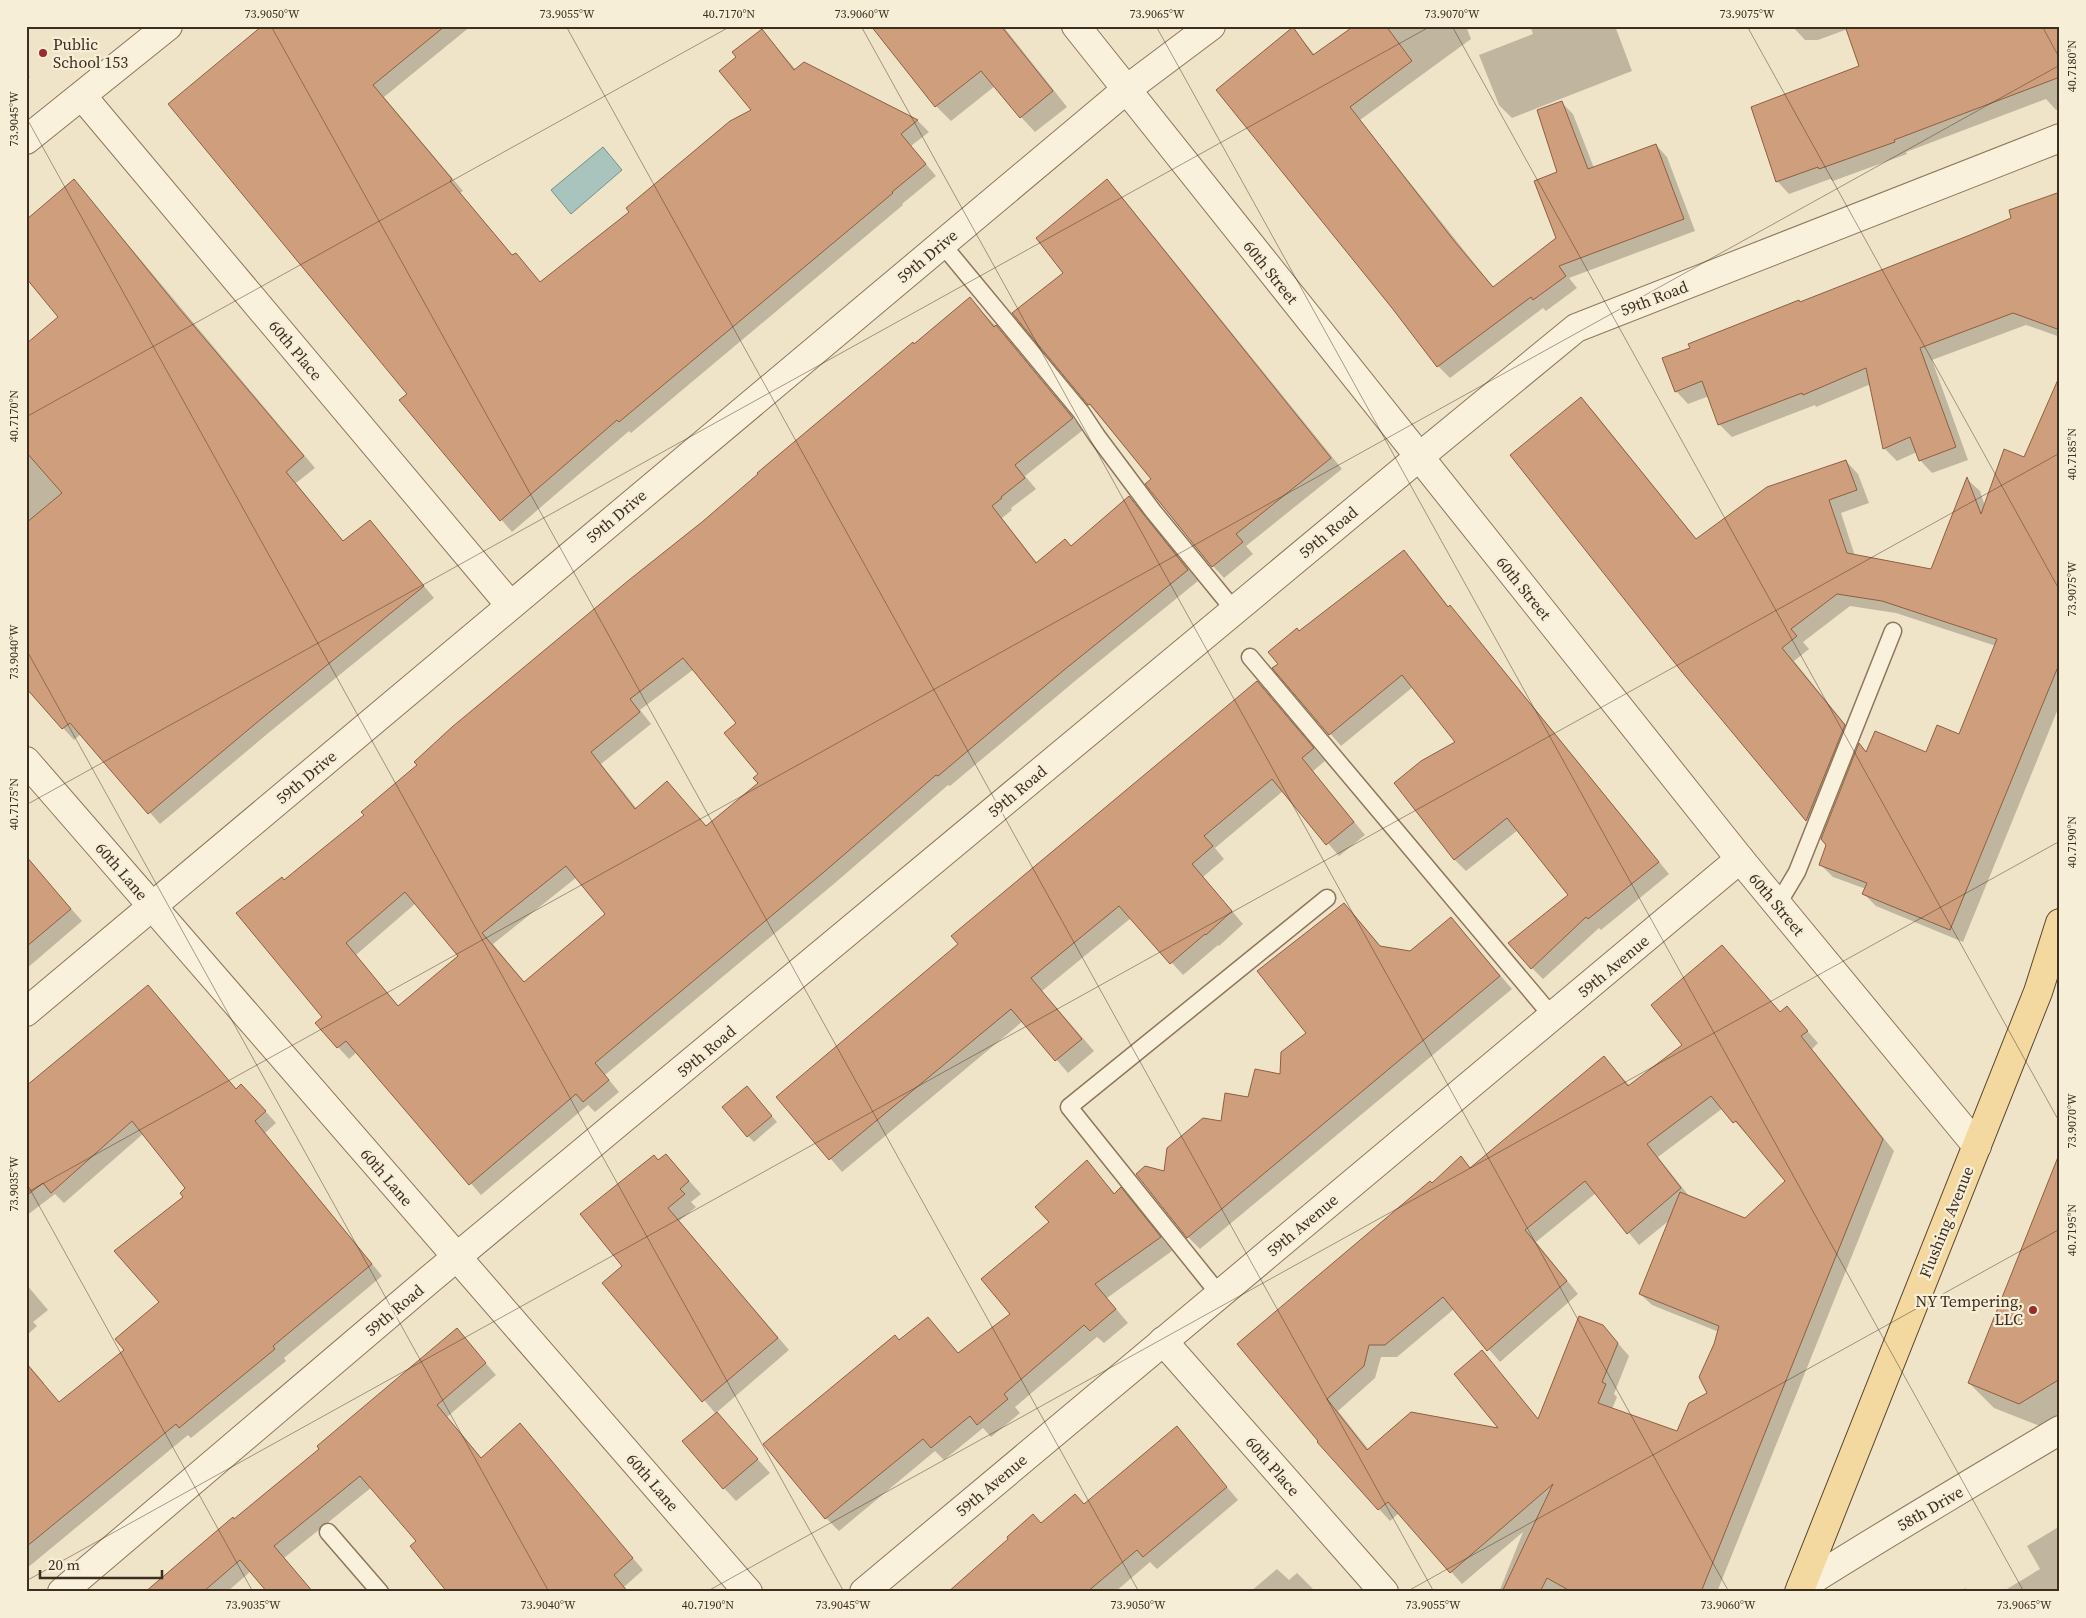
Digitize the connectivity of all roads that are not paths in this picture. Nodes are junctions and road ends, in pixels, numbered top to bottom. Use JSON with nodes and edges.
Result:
{"nodes":[{"id":1,"x":168,"y":26,"type":"edge"},
{"id":2,"x":1076,"y":26,"type":"edge"},
{"id":3,"x":1211,"y":26,"type":"edge"},
{"id":4,"x":1126,"y":89,"type":"junction"},
{"id":5,"x":82,"y":96,"type":"junction"},
{"id":6,"x":2060,"y":138,"type":"edge"},
{"id":7,"x":26,"y":140,"type":"edge"},
{"id":8,"x":942,"y":244,"type":"junction"},
{"id":9,"x":1419,"y":457,"type":"junction"},
{"id":10,"x":510,"y":605,"type":"junction"},
{"id":11,"x":1234,"y":610,"type":"junction"},
{"id":12,"x":1893,"y":631,"type":"dead end"},
{"id":13,"x":1250,"y":656,"type":"dead end"},
{"id":14,"x":26,"y":761,"type":"edge"},
{"id":15,"x":1740,"y":859,"type":"junction"},
{"id":16,"x":1327,"y":898,"type":"dead end"},
{"id":17,"x":1778,"y":904,"type":"junction"},
{"id":18,"x":152,"y":906,"type":"junction"},
{"id":19,"x":2060,"y":923,"type":"edge"},
{"id":20,"x":2060,"y":958,"type":"edge"},
{"id":21,"x":2038,"y":992,"type":"junction"},
{"id":22,"x":26,"y":1012,"type":"edge"},
{"id":23,"x":1552,"y":1016,"type":"junction"},
{"id":24,"x":1977,"y":1146,"type":"junction"},
{"id":25,"x":457,"y":1258,"type":"junction"},
{"id":26,"x":1219,"y":1294,"type":"junction"},
{"id":27,"x":1163,"y":1341,"type":"junction"},
{"id":28,"x":2060,"y":1430,"type":"edge"},
{"id":29,"x":328,"y":1532,"type":"dead end"},
{"id":30,"x":1800,"y":1589,"type":"edge"},
{"id":31,"x":62,"y":1592,"type":"edge"},
{"id":32,"x":380,"y":1592,"type":"edge"},
{"id":33,"x":748,"y":1592,"type":"edge"},
{"id":34,"x":864,"y":1592,"type":"edge"},
{"id":35,"x":1384,"y":1592,"type":"edge"}],
"edges":[{"from":1,"to":5,"type":"street"},
{"from":2,"to":4,"type":"street","name":"60th Street"},
{"from":3,"to":4,"type":"street","name":"59th Drive"},
{"from":4,"to":8,"type":"street","name":"59th Drive"},
{"from":4,"to":9,"type":"street","name":"60th Street"},
{"from":5,"to":7,"type":"street"},
{"from":5,"to":10,"type":"street","name":"60th Place"},
{"from":6,"to":9,"type":"street","name":"59th Road"},
{"from":8,"to":10,"type":"street","name":"59th Drive"},
{"from":8,"to":11,"type":"lane"},
{"from":9,"to":11,"type":"street","name":"59th Road"},
{"from":9,"to":15,"type":"street","name":"60th Street"},
{"from":10,"to":18,"type":"street","name":"59th Drive"},
{"from":11,"to":25,"type":"street","name":"59th Road"},
{"from":12,"to":17,"type":"lane"},
{"from":13,"to":23,"type":"lane"},
{"from":14,"to":18,"type":"street","name":"60th Lane"},
{"from":15,"to":17,"type":"street","name":"60th Street"},
{"from":15,"to":23,"type":"street","name":"59th Avenue"},
{"from":16,"to":26,"type":"lane"},
{"from":17,"to":24,"type":"street","name":"60th Street"},
{"from":18,"to":22,"type":"street","name":"59th Drive"},
{"from":18,"to":25,"type":"street","name":"60th Lane"},
{"from":19,"to":21,"type":"main road","name":"Flushing Avenue"},
{"from":20,"to":21,"type":"main road","name":"Flushing Avenue"},
{"from":21,"to":24,"type":"main road","name":"Flushing Avenue"},
{"from":23,"to":26,"type":"street","name":"59th Avenue"},
{"from":24,"to":30,"type":"main road","name":"Flushing Avenue"},
{"from":25,"to":31,"type":"street","name":"59th Road"},
{"from":25,"to":33,"type":"street","name":"60th Lane"},
{"from":26,"to":27,"type":"street","name":"59th Avenue"},
{"from":27,"to":34,"type":"street","name":"59th Avenue"},
{"from":27,"to":35,"type":"street","name":"60th Place"},
{"from":28,"to":30,"type":"street","name":"58th Drive"},
{"from":29,"to":32,"type":"lane"}]}
